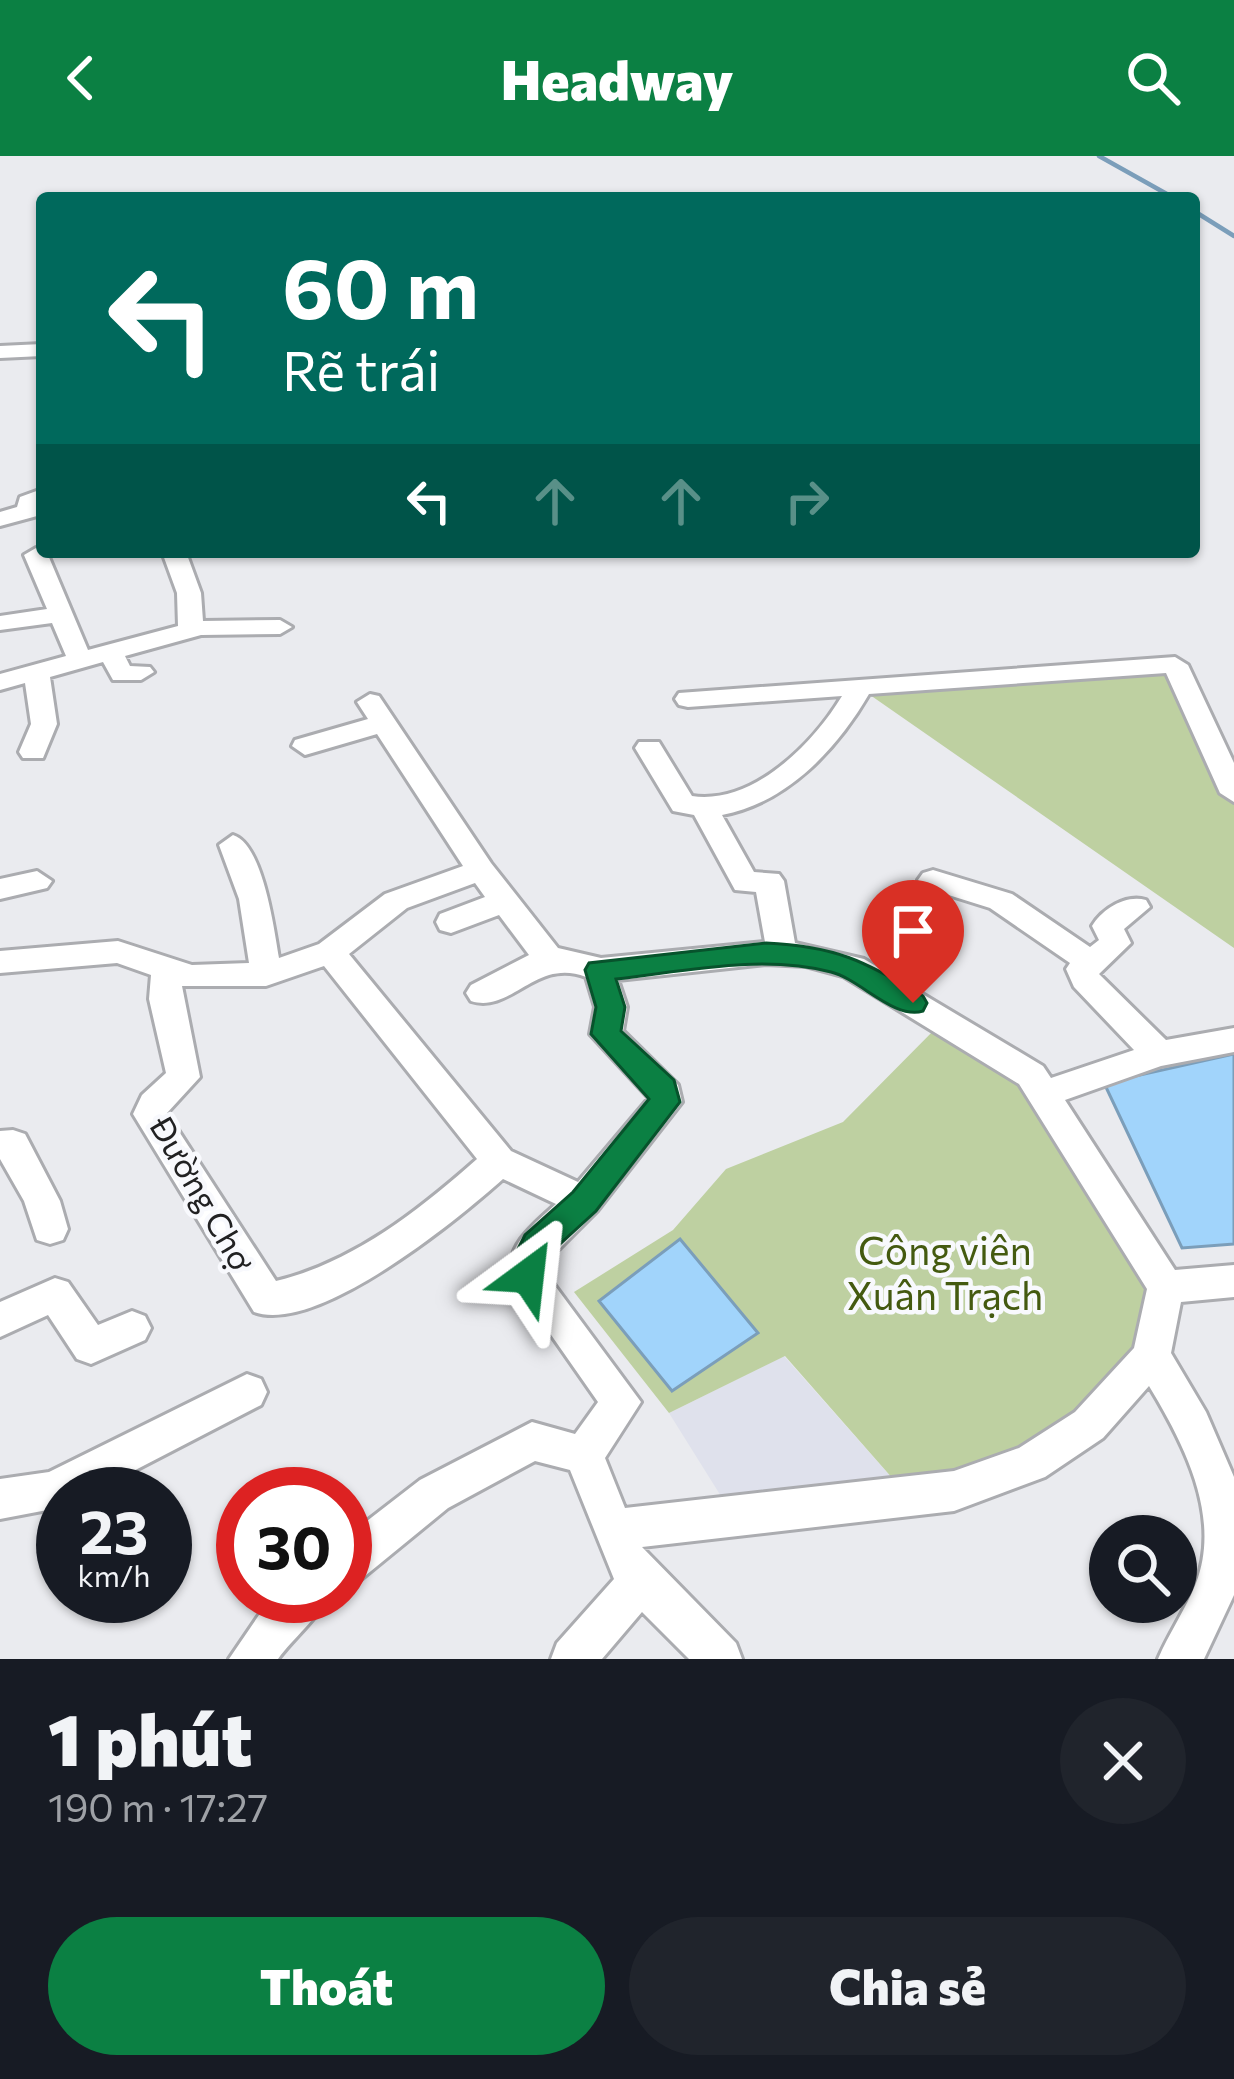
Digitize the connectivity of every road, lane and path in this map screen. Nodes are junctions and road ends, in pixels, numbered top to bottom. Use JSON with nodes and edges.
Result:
{"nodes":[{"id":1,"x":36,"y":350,"type":"edge"},
{"id":2,"x":0,"y":352,"type":"edge"},
{"id":3,"x":36,"y":499,"type":"edge"},
{"id":4,"x":0,"y":519,"type":"edge"},
{"id":5,"x":37,"y":558,"type":"edge"},
{"id":6,"x":176,"y":558,"type":"edge"},
{"id":7,"x":59,"y":615,"type":"junction"},
{"id":8,"x":4,"y":623,"type":"dead end"},
{"id":9,"x":280,"y":627,"type":"dead end"},
{"id":10,"x":191,"y":630,"type":"junction"},
{"id":11,"x":109,"y":649,"type":"junction"},
{"id":12,"x":80,"y":658,"type":"junction"},
{"id":13,"x":36,"y":671,"type":"junction"},
{"id":14,"x":141,"y":671,"type":"dead end"},
{"id":15,"x":0,"y":682,"type":"edge"},
{"id":16,"x":860,"y":688,"type":"junction"},
{"id":17,"x":688,"y":699,"type":"dead end"},
{"id":18,"x":305,"y":746,"type":"dead end"},
{"id":19,"x":649,"y":748,"type":"dead end"},
{"id":20,"x":33,"y":752,"type":"dead end"},
{"id":21,"x":1234,"y":793,"type":"edge"},
{"id":22,"x":705,"y":809,"type":"junction"},
{"id":23,"x":233,"y":845,"type":"dead end"},
{"id":24,"x":481,"y":870,"type":"junction"},
{"id":25,"x":933,"y":880,"type":"dead end"},
{"id":26,"x":37,"y":881,"type":"dead end"},
{"id":27,"x":0,"y":889,"type":"edge"},
{"id":28,"x":504,"y":901,"type":"junction"},
{"id":29,"x":1136,"y":908,"type":"dead end"},
{"id":30,"x":451,"y":922,"type":"dead end"},
{"id":31,"x":330,"y":952,"type":"junction"},
{"id":32,"x":782,"y":954,"type":"junction"},
{"id":33,"x":549,"y":958,"type":"junction"},
{"id":34,"x":0,"y":962,"type":"edge"},
{"id":35,"x":1090,"y":962,"type":"junction"},
{"id":36,"x":167,"y":969,"type":"junction"},
{"id":37,"x":599,"y":970,"type":"junction"},
{"id":38,"x":266,"y":974,"type":"junction"},
{"id":39,"x":482,"y":993,"type":"dead end"},
{"id":40,"x":1234,"y":1040,"type":"edge"},
{"id":41,"x":1159,"y":1054,"type":"junction"},
{"id":42,"x":1043,"y":1094,"type":"junction"},
{"id":43,"x":0,"y":1145,"type":"edge"},
{"id":44,"x":499,"y":1161,"type":"junction"},
{"id":45,"x":584,"y":1201,"type":"junction"},
{"id":46,"x":50,"y":1229,"type":"dead end"},
{"id":47,"x":1234,"y":1281,"type":"edge"},
{"id":48,"x":1166,"y":1288,"type":"junction"},
{"id":49,"x":0,"y":1320,"type":"edge"},
{"id":50,"x":132,"y":1328,"type":"dead end"},
{"id":51,"x":1151,"y":1356,"type":"junction"},
{"id":52,"x":247,"y":1392,"type":"dead end"},
{"id":53,"x":584,"y":1455,"type":"junction"},
{"id":54,"x":0,"y":1499,"type":"edge"},
{"id":55,"x":613,"y":1530,"type":"junction"},
{"id":56,"x":372,"y":1544,"type":"edge"},
{"id":57,"x":641,"y":1581,"type":"junction"},
{"id":58,"x":278,"y":1623,"type":"edge"},
{"id":59,"x":251,"y":1659,"type":"edge"},
{"id":60,"x":573,"y":1659,"type":"edge"},
{"id":61,"x":720,"y":1659,"type":"edge"},
{"id":62,"x":1180,"y":1659,"type":"edge"}],
"edges":[{"from":1,"to":2,"type":"street"},
{"from":3,"to":4,"type":"street"},
{"from":5,"to":7,"type":"street"},
{"from":6,"to":10,"type":"street"},
{"from":7,"to":8,"type":"street"},
{"from":7,"to":12,"type":"street"},
{"from":9,"to":10,"type":"street"},
{"from":10,"to":11,"type":"street"},
{"from":11,"to":12,"type":"street"},
{"from":11,"to":14,"type":"street"},
{"from":12,"to":13,"type":"street"},
{"from":13,"to":15,"type":"street"},
{"from":13,"to":20,"type":"street"},
{"from":16,"to":17,"type":"street"},
{"from":16,"to":21,"type":"street"},
{"from":16,"to":22,"type":"street"},
{"from":18,"to":24,"type":"street"},
{"from":19,"to":22,"type":"street"},
{"from":22,"to":32,"type":"street"},
{"from":23,"to":38,"type":"street"},
{"from":24,"to":28,"type":"street"},
{"from":24,"to":31,"type":"street"},
{"from":25,"to":35,"type":"street"},
{"from":26,"to":27,"type":"street"},
{"from":28,"to":30,"type":"street"},
{"from":28,"to":33,"type":"street"},
{"from":29,"to":35,"type":"street"},
{"from":31,"to":38,"type":"street"},
{"from":31,"to":44,"type":"street"},
{"from":32,"to":37,"type":"street"},
{"from":32,"to":42,"type":"street"},
{"from":33,"to":37,"type":"street"},
{"from":33,"to":39,"type":"street"},
{"from":34,"to":36,"type":"street"},
{"from":35,"to":41,"type":"street"},
{"from":36,"to":38,"type":"street"},
{"from":36,"to":44,"type":"street","name":"Đường Chợ"},
{"from":37,"to":45,"type":"street"},
{"from":40,"to":41,"type":"street"},
{"from":41,"to":42,"type":"street"},
{"from":42,"to":48,"type":"street"},
{"from":43,"to":46,"type":"street"},
{"from":44,"to":45,"type":"street"},
{"from":45,"to":53,"type":"street"},
{"from":47,"to":48,"type":"street"},
{"from":48,"to":51,"type":"street"},
{"from":49,"to":50,"type":"street"},
{"from":51,"to":55,"type":"street"},
{"from":51,"to":62,"type":"street"},
{"from":52,"to":54,"type":"street"},
{"from":53,"to":55,"type":"street"},
{"from":53,"to":56,"type":"street"},
{"from":55,"to":57,"type":"street"},
{"from":57,"to":60,"type":"street"},
{"from":57,"to":61,"type":"street"},
{"from":58,"to":59,"type":"street"}]}
